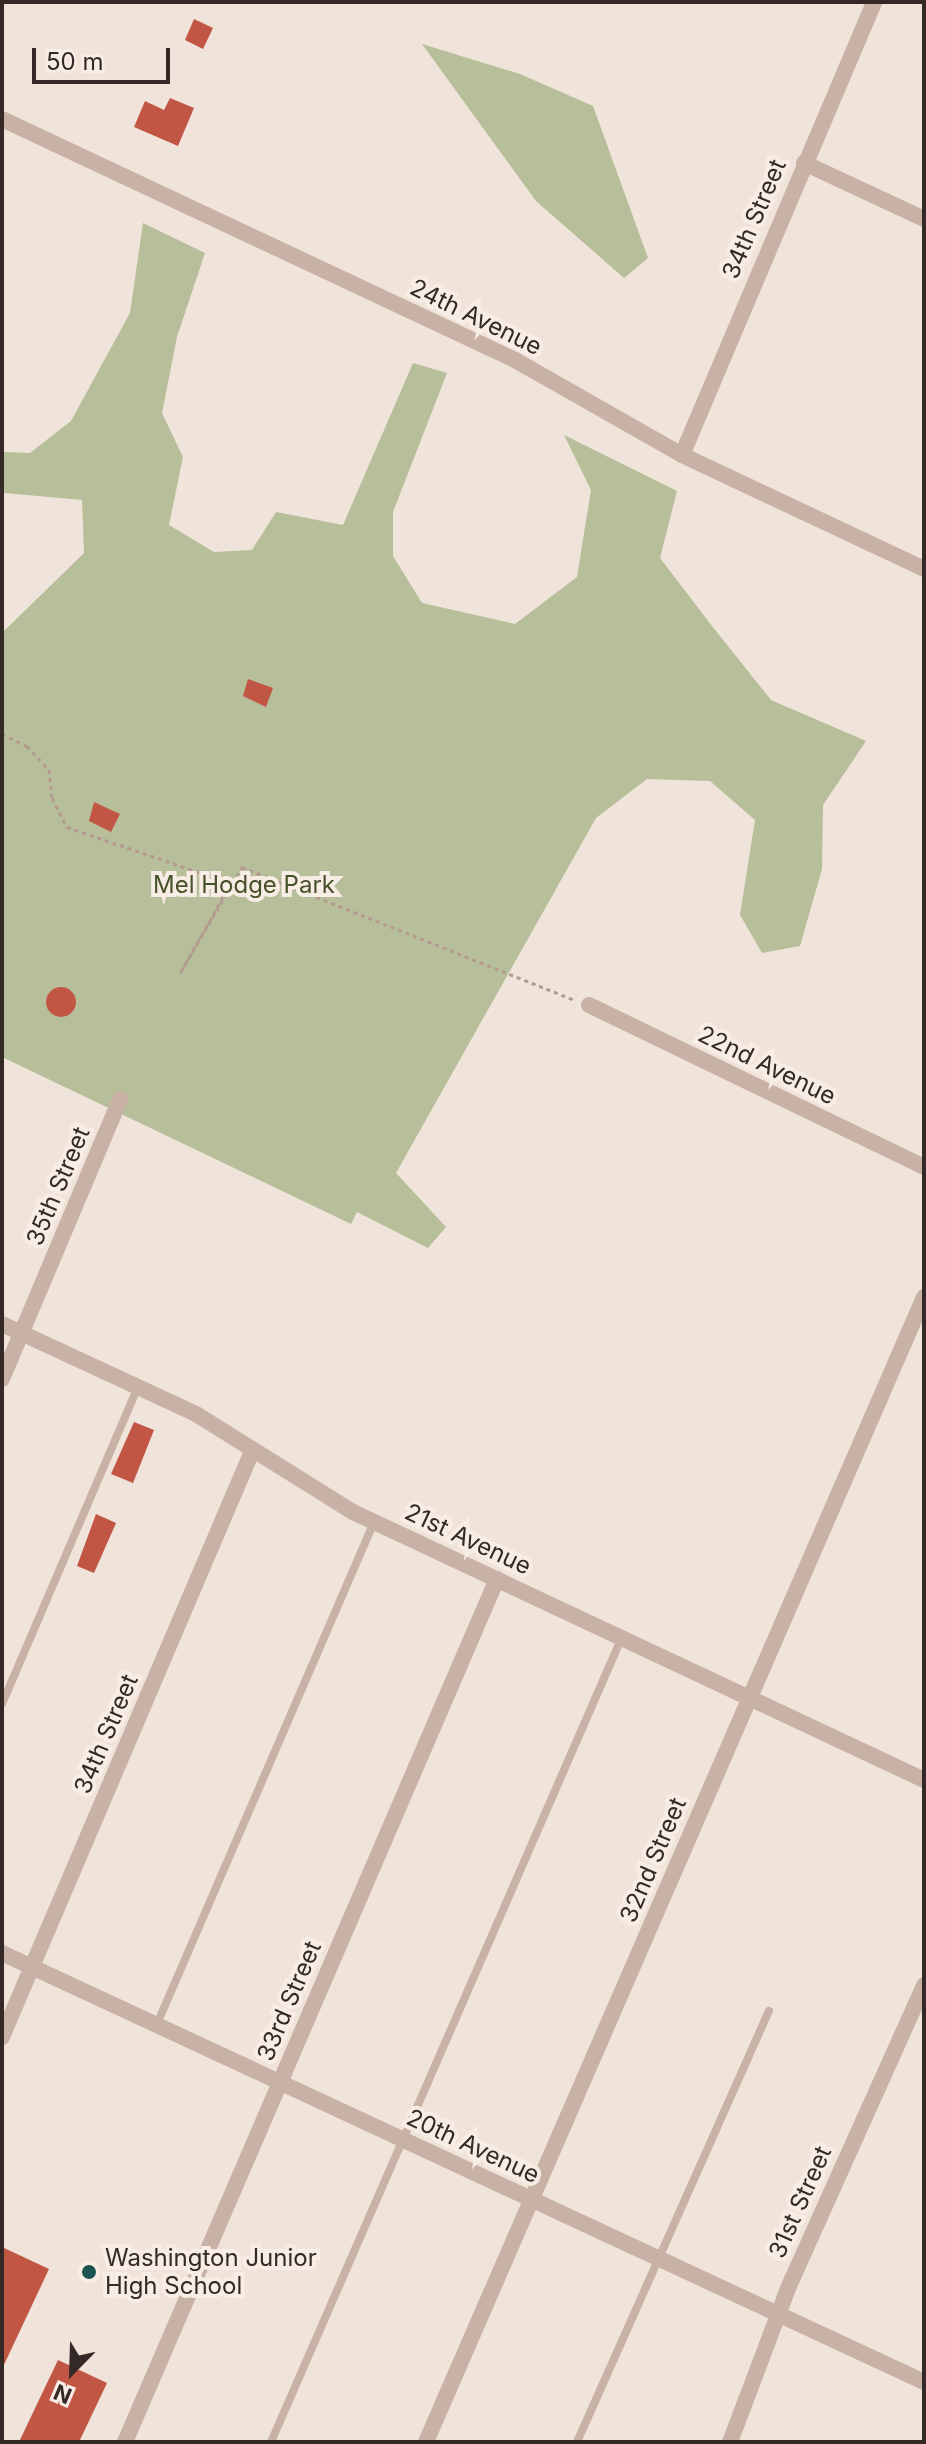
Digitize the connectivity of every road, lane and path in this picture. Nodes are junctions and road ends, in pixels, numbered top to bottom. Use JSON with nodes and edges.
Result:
{"nodes":[{"id":1,"x":874,"y":2,"type":"edge"},
{"id":2,"x":2,"y":119,"type":"edge"},
{"id":3,"x":804,"y":163,"type":"junction"},
{"id":4,"x":924,"y":219,"type":"edge"},
{"id":5,"x":682,"y":455,"type":"junction"},
{"id":6,"x":924,"y":569,"type":"edge"},
{"id":7,"x":2,"y":734,"type":"edge"},
{"id":8,"x":231,"y":883,"type":"junction"},
{"id":9,"x":589,"y":1005,"type":"joint"},
{"id":10,"x":120,"y":1099,"type":"dead end"},
{"id":11,"x":924,"y":1167,"type":"edge"},
{"id":12,"x":924,"y":1297,"type":"edge"},
{"id":13,"x":2,"y":1324,"type":"edge"},
{"id":14,"x":22,"y":1333,"type":"junction"},
{"id":15,"x":2,"y":1379,"type":"edge"},
{"id":16,"x":138,"y":1387,"type":"junction"},
{"id":17,"x":253,"y":1449,"type":"junction"},
{"id":18,"x":374,"y":1521,"type":"junction"},
{"id":19,"x":497,"y":1579,"type":"junction"},
{"id":20,"x":622,"y":1637,"type":"junction"},
{"id":21,"x":749,"y":1697,"type":"junction"},
{"id":22,"x":2,"y":1704,"type":"edge"},
{"id":23,"x":924,"y":1780,"type":"edge"},
{"id":24,"x":2,"y":1953,"type":"edge"},
{"id":25,"x":32,"y":1967,"type":"junction"},
{"id":26,"x":924,"y":1985,"type":"edge"},
{"id":27,"x":769,"y":2011,"type":"dead end"},
{"id":28,"x":157,"y":2024,"type":"junction"},
{"id":29,"x":2,"y":2037,"type":"edge"},
{"id":30,"x":280,"y":2083,"type":"junction"},
{"id":31,"x":402,"y":2140,"type":"junction"},
{"id":32,"x":532,"y":2200,"type":"junction"},
{"id":33,"x":659,"y":2260,"type":"junction"},
{"id":34,"x":780,"y":2315,"type":"junction"},
{"id":35,"x":924,"y":2382,"type":"edge"},
{"id":36,"x":125,"y":2442,"type":"edge"},
{"id":37,"x":271,"y":2442,"type":"edge"},
{"id":38,"x":426,"y":2442,"type":"edge"},
{"id":39,"x":577,"y":2442,"type":"edge"},
{"id":40,"x":730,"y":2442,"type":"edge"}],
"edges":[{"from":1,"to":3,"type":"street","name":"34th Street"},
{"from":2,"to":5,"type":"street","name":"24th Avenue"},
{"from":3,"to":4,"type":"street"},
{"from":3,"to":5,"type":"street","name":"34th Street"},
{"from":5,"to":6,"type":"street","name":"24th Avenue"},
{"from":7,"to":8,"type":"path"},
{"from":8,"to":8,"type":"path"},
{"from":8,"to":9,"type":"path"},
{"from":9,"to":11,"type":"street","name":"22nd Avenue"},
{"from":10,"to":14,"type":"street","name":"35th Street"},
{"from":12,"to":21,"type":"street","name":"32nd Street"},
{"from":13,"to":14,"type":"street","name":"21st Avenue"},
{"from":14,"to":15,"type":"street","name":"35th Street"},
{"from":14,"to":16,"type":"street","name":"21st Avenue"},
{"from":16,"to":17,"type":"street","name":"21st Avenue"},
{"from":16,"to":22,"type":"lane"},
{"from":17,"to":18,"type":"street","name":"21st Avenue"},
{"from":17,"to":25,"type":"street","name":"34th Street"},
{"from":18,"to":19,"type":"street","name":"21st Avenue"},
{"from":18,"to":28,"type":"lane"},
{"from":19,"to":20,"type":"street","name":"21st Avenue"},
{"from":19,"to":30,"type":"street","name":"33rd Street"},
{"from":20,"to":21,"type":"street","name":"21st Avenue"},
{"from":20,"to":31,"type":"lane"},
{"from":21,"to":23,"type":"street","name":"21st Avenue"},
{"from":21,"to":32,"type":"street","name":"32nd Street"},
{"from":24,"to":25,"type":"street","name":"20th Avenue"},
{"from":25,"to":28,"type":"street","name":"20th Avenue"},
{"from":25,"to":29,"type":"street","name":"34th Street"},
{"from":26,"to":34,"type":"street","name":"31st Street"},
{"from":27,"to":33,"type":"lane"},
{"from":28,"to":30,"type":"street","name":"20th Avenue"},
{"from":30,"to":31,"type":"street","name":"20th Avenue"},
{"from":30,"to":36,"type":"street","name":"33rd Street"},
{"from":31,"to":32,"type":"street","name":"20th Avenue"},
{"from":31,"to":37,"type":"lane"},
{"from":32,"to":33,"type":"street","name":"20th Avenue"},
{"from":32,"to":38,"type":"street","name":"32nd Street"},
{"from":33,"to":34,"type":"street","name":"20th Avenue"},
{"from":33,"to":39,"type":"lane"},
{"from":34,"to":35,"type":"street","name":"20th Avenue"},
{"from":34,"to":40,"type":"street","name":"31st Street"}]}
